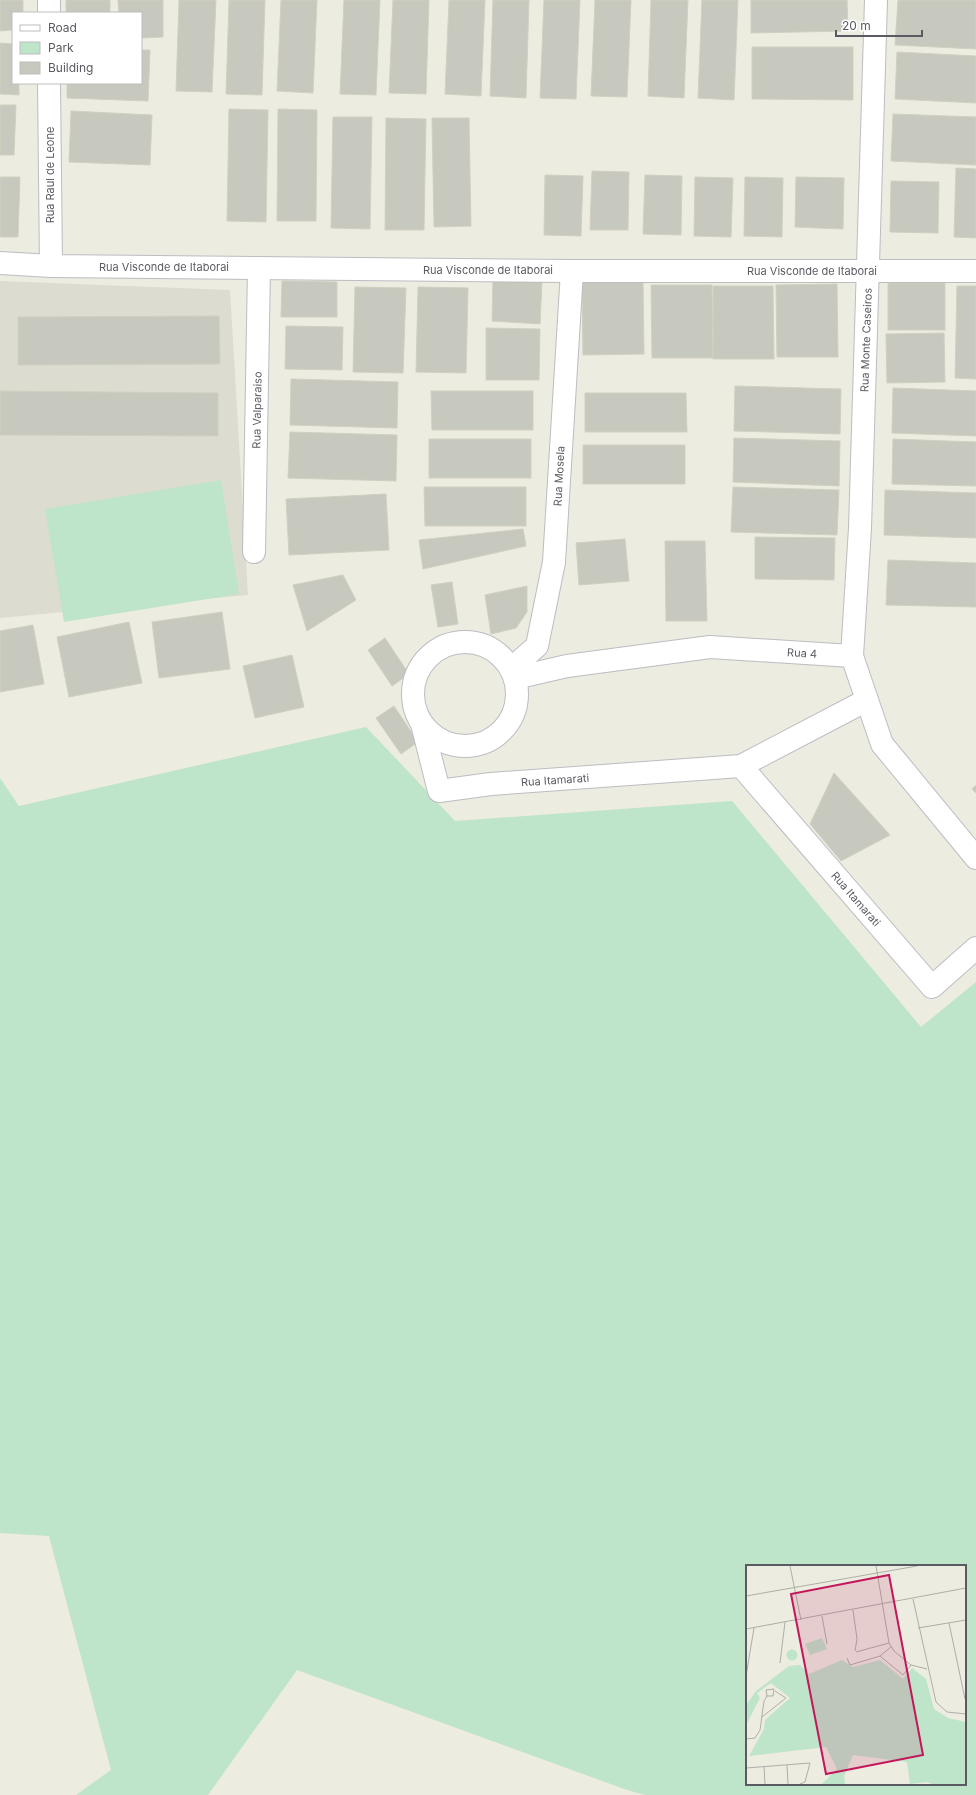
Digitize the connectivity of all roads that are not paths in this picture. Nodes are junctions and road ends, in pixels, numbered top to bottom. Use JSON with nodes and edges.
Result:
{"nodes":[{"id":1,"x":49,"y":0,"type":"edge"},
{"id":2,"x":876,"y":0,"type":"edge"},
{"id":3,"x":49,"y":12,"type":"edge"},
{"id":4,"x":49,"y":84,"type":"edge"},
{"id":5,"x":0,"y":263,"type":"edge"},
{"id":6,"x":51,"y":266,"type":"junction"},
{"id":7,"x":260,"y":268,"type":"junction"},
{"id":8,"x":572,"y":271,"type":"junction"},
{"id":9,"x":868,"y":271,"type":"junction"},
{"id":10,"x":976,"y":271,"type":"edge"},
{"id":11,"x":254,"y":552,"type":"dead end"},
{"id":12,"x":852,"y":656,"type":"junction"},
{"id":13,"x":513,"y":673,"type":"junction"},
{"id":14,"x":867,"y":700,"type":"junction"},
{"id":15,"x":422,"y":724,"type":"junction"},
{"id":16,"x":742,"y":766,"type":"junction"},
{"id":17,"x":976,"y":858,"type":"edge"},
{"id":18,"x":976,"y":948,"type":"edge"}],
"edges":[{"from":1,"to":3,"type":"street"},
{"from":2,"to":9,"type":"street","name":"Rua Monte Caseiros"},
{"from":4,"to":6,"type":"street","name":"Rua Raul de Leone"},
{"from":5,"to":6,"type":"street","name":"Rua Visconde de Itaborai"},
{"from":6,"to":7,"type":"street","name":"Rua Visconde de Itaborai"},
{"from":7,"to":8,"type":"street","name":"Rua Visconde de Itaborai"},
{"from":7,"to":11,"type":"street","name":"Rua Valparaiso"},
{"from":8,"to":9,"type":"street","name":"Rua Visconde de Itaborai"},
{"from":8,"to":13,"type":"street","name":"Rua Mosela"},
{"from":9,"to":10,"type":"street","name":"Rua Visconde de Itaborai"},
{"from":9,"to":12,"type":"street","name":"Rua Monte Caseiros"},
{"from":12,"to":13,"type":"street","name":"Rua 4"},
{"from":12,"to":14,"type":"street"},
{"from":13,"to":15,"type":"street"},
{"from":13,"to":15,"type":"street"},
{"from":14,"to":16,"type":"street","name":"Rua Itamarati"},
{"from":14,"to":17,"type":"street"},
{"from":15,"to":16,"type":"street","name":"Rua Itamarati"},
{"from":16,"to":18,"type":"street","name":"Rua Itamarati"}]}
